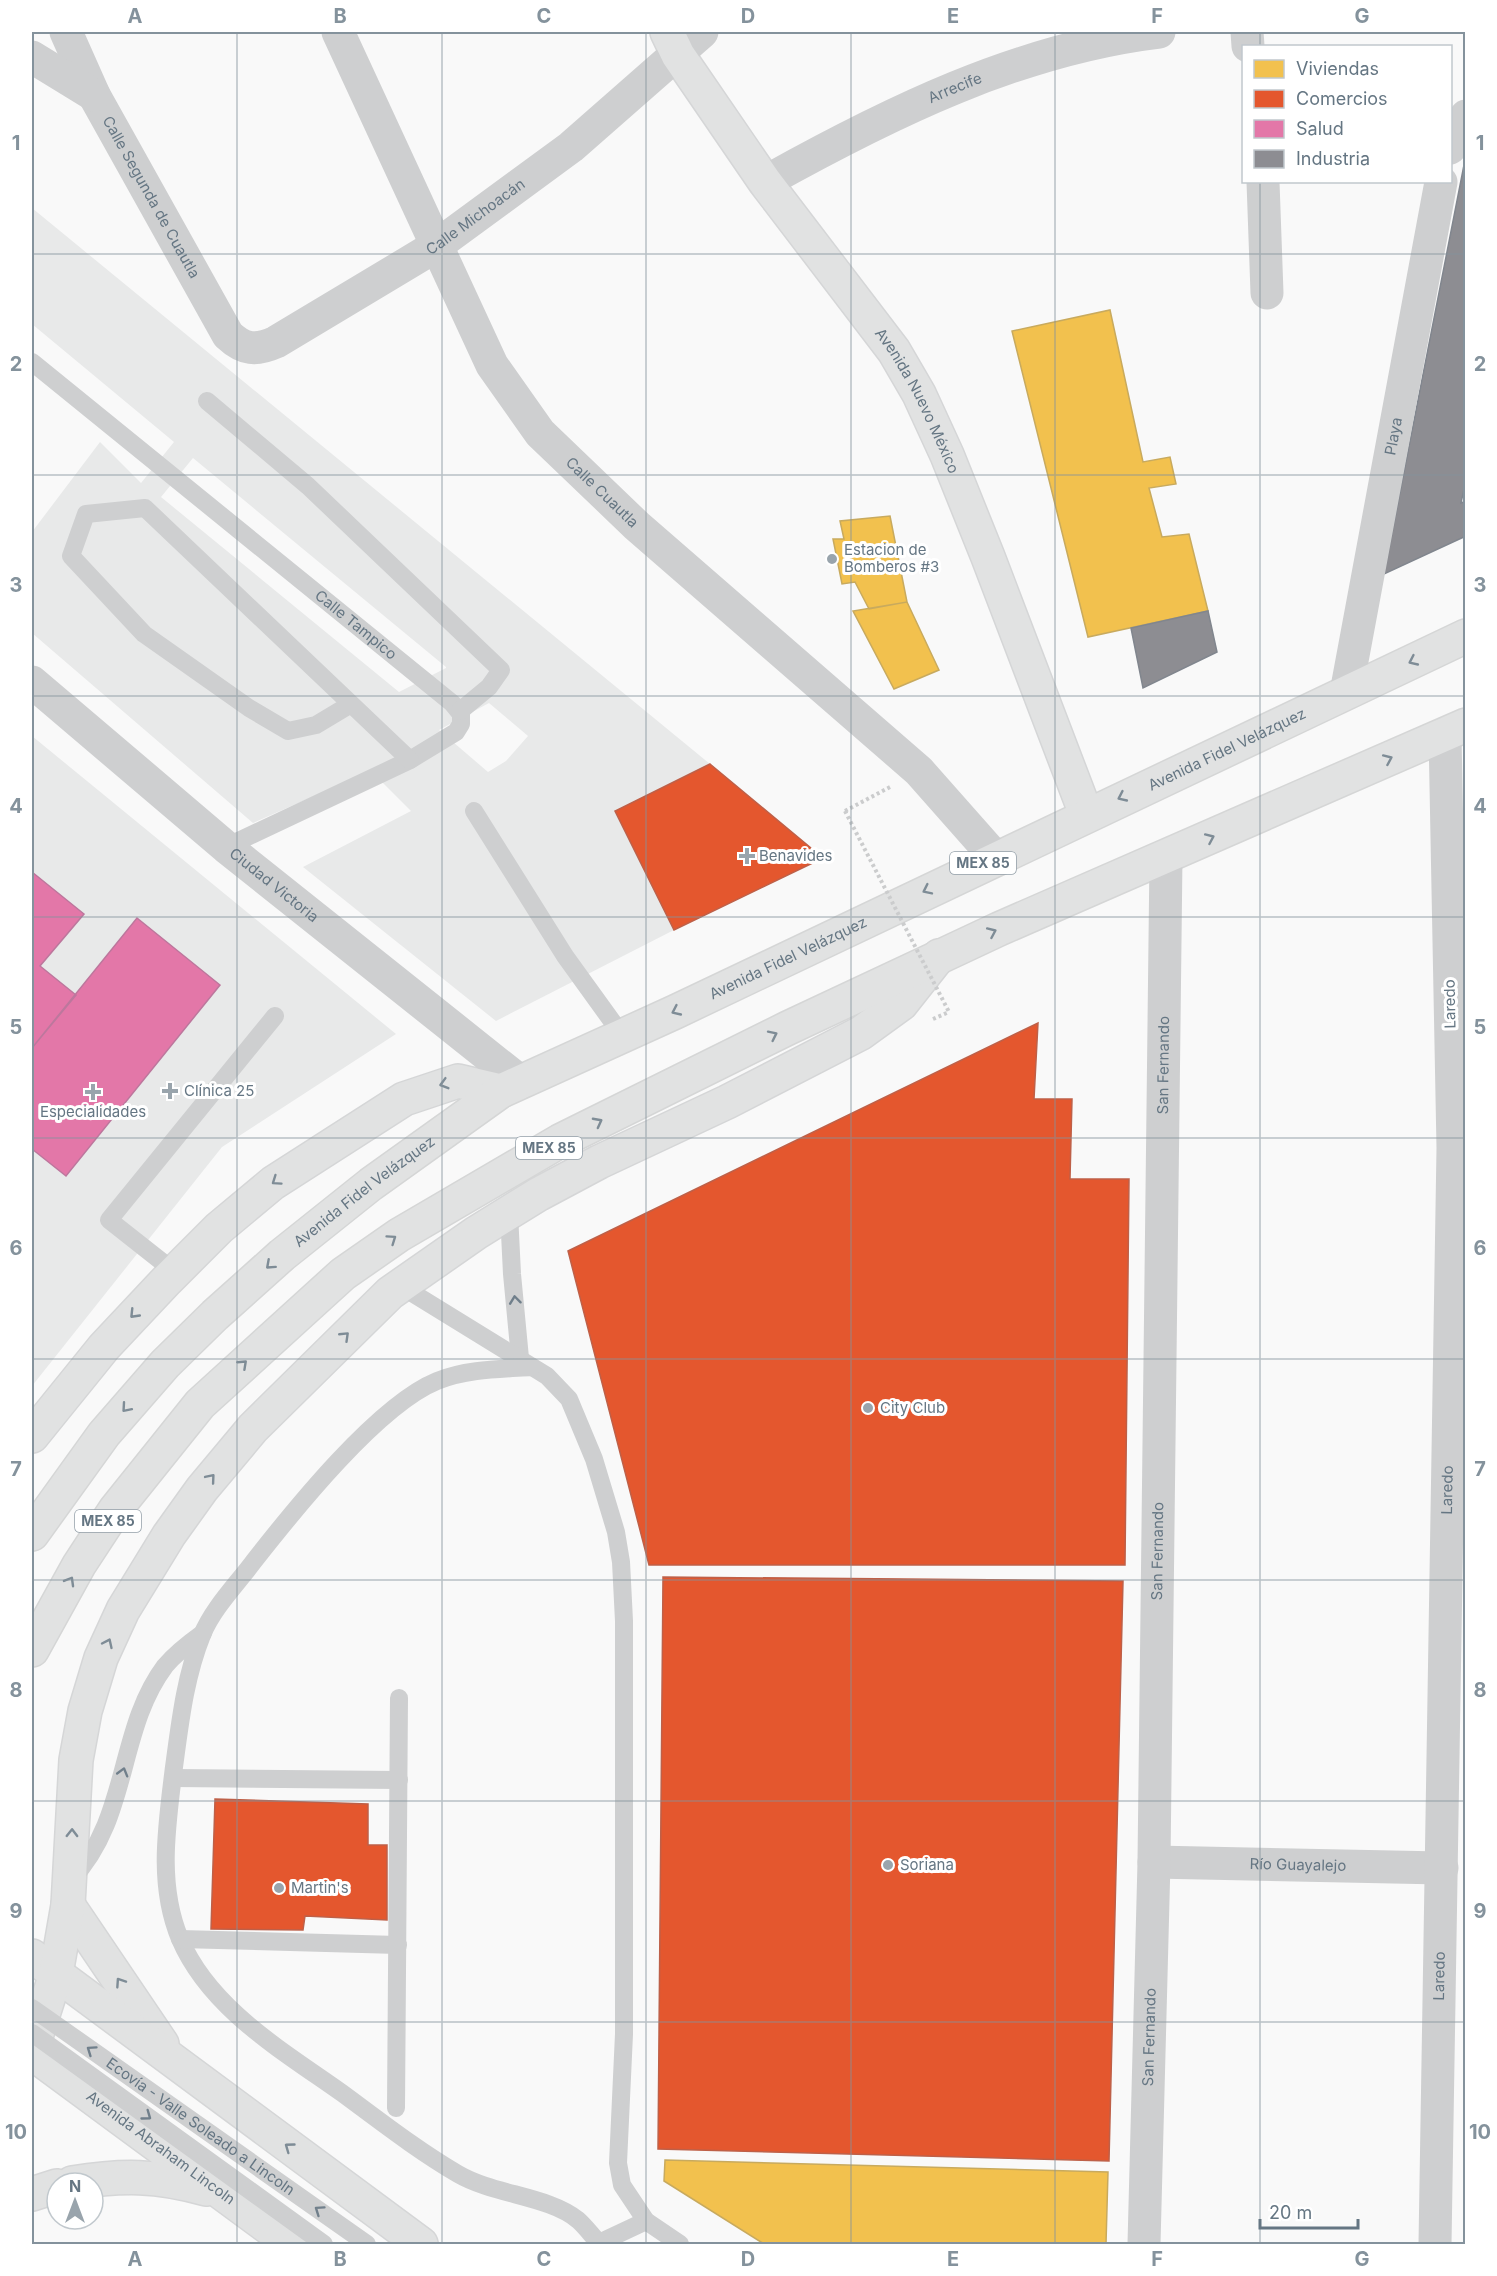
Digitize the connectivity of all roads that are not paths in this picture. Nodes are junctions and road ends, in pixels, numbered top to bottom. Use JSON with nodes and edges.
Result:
{"nodes":[{"id":1,"x":66,"y":32,"type":"edge"},
{"id":2,"x":338,"y":32,"type":"edge"},
{"id":3,"x":702,"y":32,"type":"edge"},
{"id":4,"x":1159,"y":32,"type":"edge"},
{"id":5,"x":672,"y":43,"type":"edge"},
{"id":6,"x":32,"y":57,"type":"edge"},
{"id":7,"x":94,"y":95,"type":"junction"},
{"id":8,"x":1466,"y":116,"type":"edge"},
{"id":9,"x":1452,"y":144,"type":"edge"},
{"id":10,"x":765,"y":182,"type":"junction"},
{"id":11,"x":1263,"y":183,"type":"edge"},
{"id":12,"x":1441,"y":183,"type":"edge"},
{"id":13,"x":436,"y":246,"type":"junction"},
{"id":14,"x":1267,"y":292,"type":"dead end"},
{"id":15,"x":252,"y":349,"type":"joint"},
{"id":16,"x":32,"y":362,"type":"edge"},
{"id":17,"x":207,"y":401,"type":"dead end"},
{"id":18,"x":1466,"y":636,"type":"edge"},
{"id":19,"x":32,"y":682,"type":"edge"},
{"id":20,"x":1346,"y":693,"type":"junction"},
{"id":21,"x":351,"y":704,"type":"junction"},
{"id":22,"x":460,"y":711,"type":"junction"},
{"id":23,"x":1455,"y":730,"type":"edge"},
{"id":24,"x":410,"y":760,"type":"junction"},
{"id":25,"x":474,"y":811,"type":"dead end"},
{"id":26,"x":1086,"y":814,"type":"junction"},
{"id":27,"x":225,"y":847,"type":"junction"},
{"id":28,"x":1456,"y":848,"type":"edge"},
{"id":29,"x":995,"y":857,"type":"junction"},
{"id":30,"x":1166,"y":857,"type":"junction"},
{"id":31,"x":939,"y":956,"type":"junction"},
{"id":32,"x":275,"y":1016,"type":"dead end"},
{"id":33,"x":621,"y":1035,"type":"junction"},
{"id":34,"x":511,"y":1087,"type":"junction"},
{"id":35,"x":1460,"y":1148,"type":"edge"},
{"id":36,"x":509,"y":1213,"type":"junction"},
{"id":37,"x":175,"y":1272,"type":"junction"},
{"id":38,"x":401,"y":1286,"type":"junction"},
{"id":39,"x":526,"y":1362,"type":"junction"},
{"id":40,"x":1457,"y":1415,"type":"edge"},
{"id":41,"x":32,"y":1436,"type":"edge"},
{"id":42,"x":32,"y":1534,"type":"edge"},
{"id":43,"x":203,"y":1633,"type":"junction"},
{"id":44,"x":32,"y":1650,"type":"edge"},
{"id":45,"x":1455,"y":1687,"type":"edge"},
{"id":46,"x":399,"y":1698,"type":"dead end"},
{"id":47,"x":173,"y":1778,"type":"junction"},
{"id":48,"x":399,"y":1780,"type":"junction"},
{"id":49,"x":1154,"y":1862,"type":"junction"},
{"id":50,"x":1442,"y":1868,"type":"junction"},
{"id":51,"x":70,"y":1892,"type":"junction"},
{"id":52,"x":180,"y":1939,"type":"junction"},
{"id":53,"x":398,"y":1945,"type":"junction"},
{"id":54,"x":44,"y":1965,"type":"edge"},
{"id":55,"x":1453,"y":1972,"type":"edge"},
{"id":56,"x":32,"y":2008,"type":"edge"},
{"id":57,"x":32,"y":2033,"type":"edge"},
{"id":58,"x":32,"y":2051,"type":"edge"},
{"id":59,"x":177,"y":2065,"type":"junction"},
{"id":60,"x":396,"y":2108,"type":"dead end"},
{"id":61,"x":105,"y":2180,"type":"edge"},
{"id":62,"x":225,"y":2194,"type":"junction"},
{"id":63,"x":369,"y":2206,"type":"junction"},
{"id":64,"x":646,"y":2221,"type":"junction"},
{"id":65,"x":291,"y":2244,"type":"edge"},
{"id":66,"x":324,"y":2244,"type":"edge"},
{"id":67,"x":368,"y":2244,"type":"edge"},
{"id":68,"x":421,"y":2244,"type":"edge"},
{"id":69,"x":599,"y":2244,"type":"edge"},
{"id":70,"x":680,"y":2244,"type":"edge"},
{"id":71,"x":1144,"y":2244,"type":"edge"},
{"id":72,"x":1435,"y":2244,"type":"edge"}],
"edges":[{"from":1,"to":7,"type":"street","name":"Calle Segunda de Cuautla"},
{"from":2,"to":13,"type":"street","name":"Calle Cuautla"},
{"from":3,"to":5,"type":"street","name":"Calle Michoacán"},
{"from":4,"to":10,"type":"street","name":"Arrecife"},
{"from":5,"to":10,"type":"main road","name":"Avenida Nuevo México"},
{"from":5,"to":13,"type":"street","name":"Calle Michoacán"},
{"from":6,"to":7,"type":"street"},
{"from":7,"to":15,"type":"street","name":"Calle Segunda de Cuautla"},
{"from":8,"to":9,"type":"street"},
{"from":10,"to":26,"type":"main road","name":"Avenida Nuevo México"},
{"from":11,"to":14,"type":"street"},
{"from":12,"to":20,"type":"street","name":"Playa"},
{"from":13,"to":15,"type":"street","name":"Calle Michoacán"},
{"from":13,"to":29,"type":"street","name":"Calle Cuautla"},
{"from":16,"to":22,"type":"lane","name":"Calle Tampico"},
{"from":17,"to":22,"type":"lane"},
{"from":18,"to":20,"type":"main road","name":"Avenida Fidel Velázquez","number":"MEX 85","one_way":true},
{"from":19,"to":27,"type":"street","name":"Ciudad Victoria"},
{"from":20,"to":26,"type":"main road","name":"Avenida Fidel Velázquez","number":"MEX 85","one_way":true},
{"from":21,"to":21,"type":"lane"},
{"from":21,"to":24,"type":"lane"},
{"from":22,"to":24,"type":"lane"},
{"from":23,"to":28,"type":"street","name":"Laredo"},
{"from":30,"to":23,"type":"main road","number":"MEX 85","one_way":true},
{"from":24,"to":27,"type":"lane"},
{"from":25,"to":33,"type":"lane"},
{"from":26,"to":29,"type":"main road","name":"Avenida Fidel Velázquez","number":"MEX 85"},
{"from":27,"to":34,"type":"street","name":"Ciudad Victoria"},
{"from":28,"to":35,"type":"street","name":"Laredo"},
{"from":29,"to":33,"type":"main road","name":"Avenida Fidel Velázquez","number":"MEX 85","one_way":true},
{"from":31,"to":30,"type":"main road","number":"MEX 85","one_way":true},
{"from":30,"to":49,"type":"street","name":"San Fernando"},
{"from":31,"to":36,"type":"main road"},
{"from":44,"to":31,"type":"main road","number":"MEX 85","one_way":true},
{"from":32,"to":37,"type":"lane"},
{"from":33,"to":34,"type":"main road","name":"Avenida Fidel Velázquez","number":"MEX 85"},
{"from":34,"to":37,"type":"main road","one_way":true},
{"from":34,"to":42,"type":"main road","name":"Avenida Fidel Velázquez","number":"MEX 85","one_way":true},
{"from":35,"to":40,"type":"street","name":"Laredo"},
{"from":36,"to":38,"type":"main road"},
{"from":39,"to":36,"type":"lane","one_way":true},
{"from":37,"to":41,"type":"main road","one_way":true},
{"from":38,"to":39,"type":"lane"},
{"from":51,"to":38,"type":"main road","one_way":true},
{"from":39,"to":43,"type":"lane"},
{"from":39,"to":64,"type":"lane"},
{"from":40,"to":45,"type":"street","name":"Laredo"},
{"from":43,"to":47,"type":"lane"},
{"from":51,"to":43,"type":"lane","one_way":true},
{"from":45,"to":50,"type":"street","name":"Laredo"},
{"from":46,"to":48,"type":"lane"},
{"from":47,"to":48,"type":"lane"},
{"from":47,"to":52,"type":"lane"},
{"from":48,"to":53,"type":"lane"},
{"from":49,"to":50,"type":"street","name":"Río Guayalejo"},
{"from":49,"to":71,"type":"street","name":"San Fernando"},
{"from":50,"to":55,"type":"street","name":"Laredo"},
{"from":51,"to":54,"type":"main road"},
{"from":59,"to":51,"type":"main road","one_way":true},
{"from":52,"to":53,"type":"lane"},
{"from":52,"to":69,"type":"lane"},
{"from":53,"to":60,"type":"lane"},
{"from":54,"to":58,"type":"main road"},
{"from":54,"to":59,"type":"main road"},
{"from":55,"to":72,"type":"street","name":"Laredo"},
{"from":67,"to":56,"type":"lane","name":"Ecovía - Valle Soleado a Lincoln","one_way":true,"bridge":true},
{"from":57,"to":66,"type":"lane","one_way":true,"bridge":true},
{"from":58,"to":62,"type":"main road","name":"Avenida Abraham Lincoln"},
{"from":63,"to":59,"type":"main road","one_way":true},
{"from":61,"to":62,"type":"main road"},
{"from":62,"to":65,"type":"main road","name":"Avenida Abraham Lincoln"},
{"from":63,"to":67,"type":"main road"},
{"from":63,"to":68,"type":"main road"},
{"from":64,"to":69,"type":"lane"},
{"from":64,"to":70,"type":"lane"}]}
